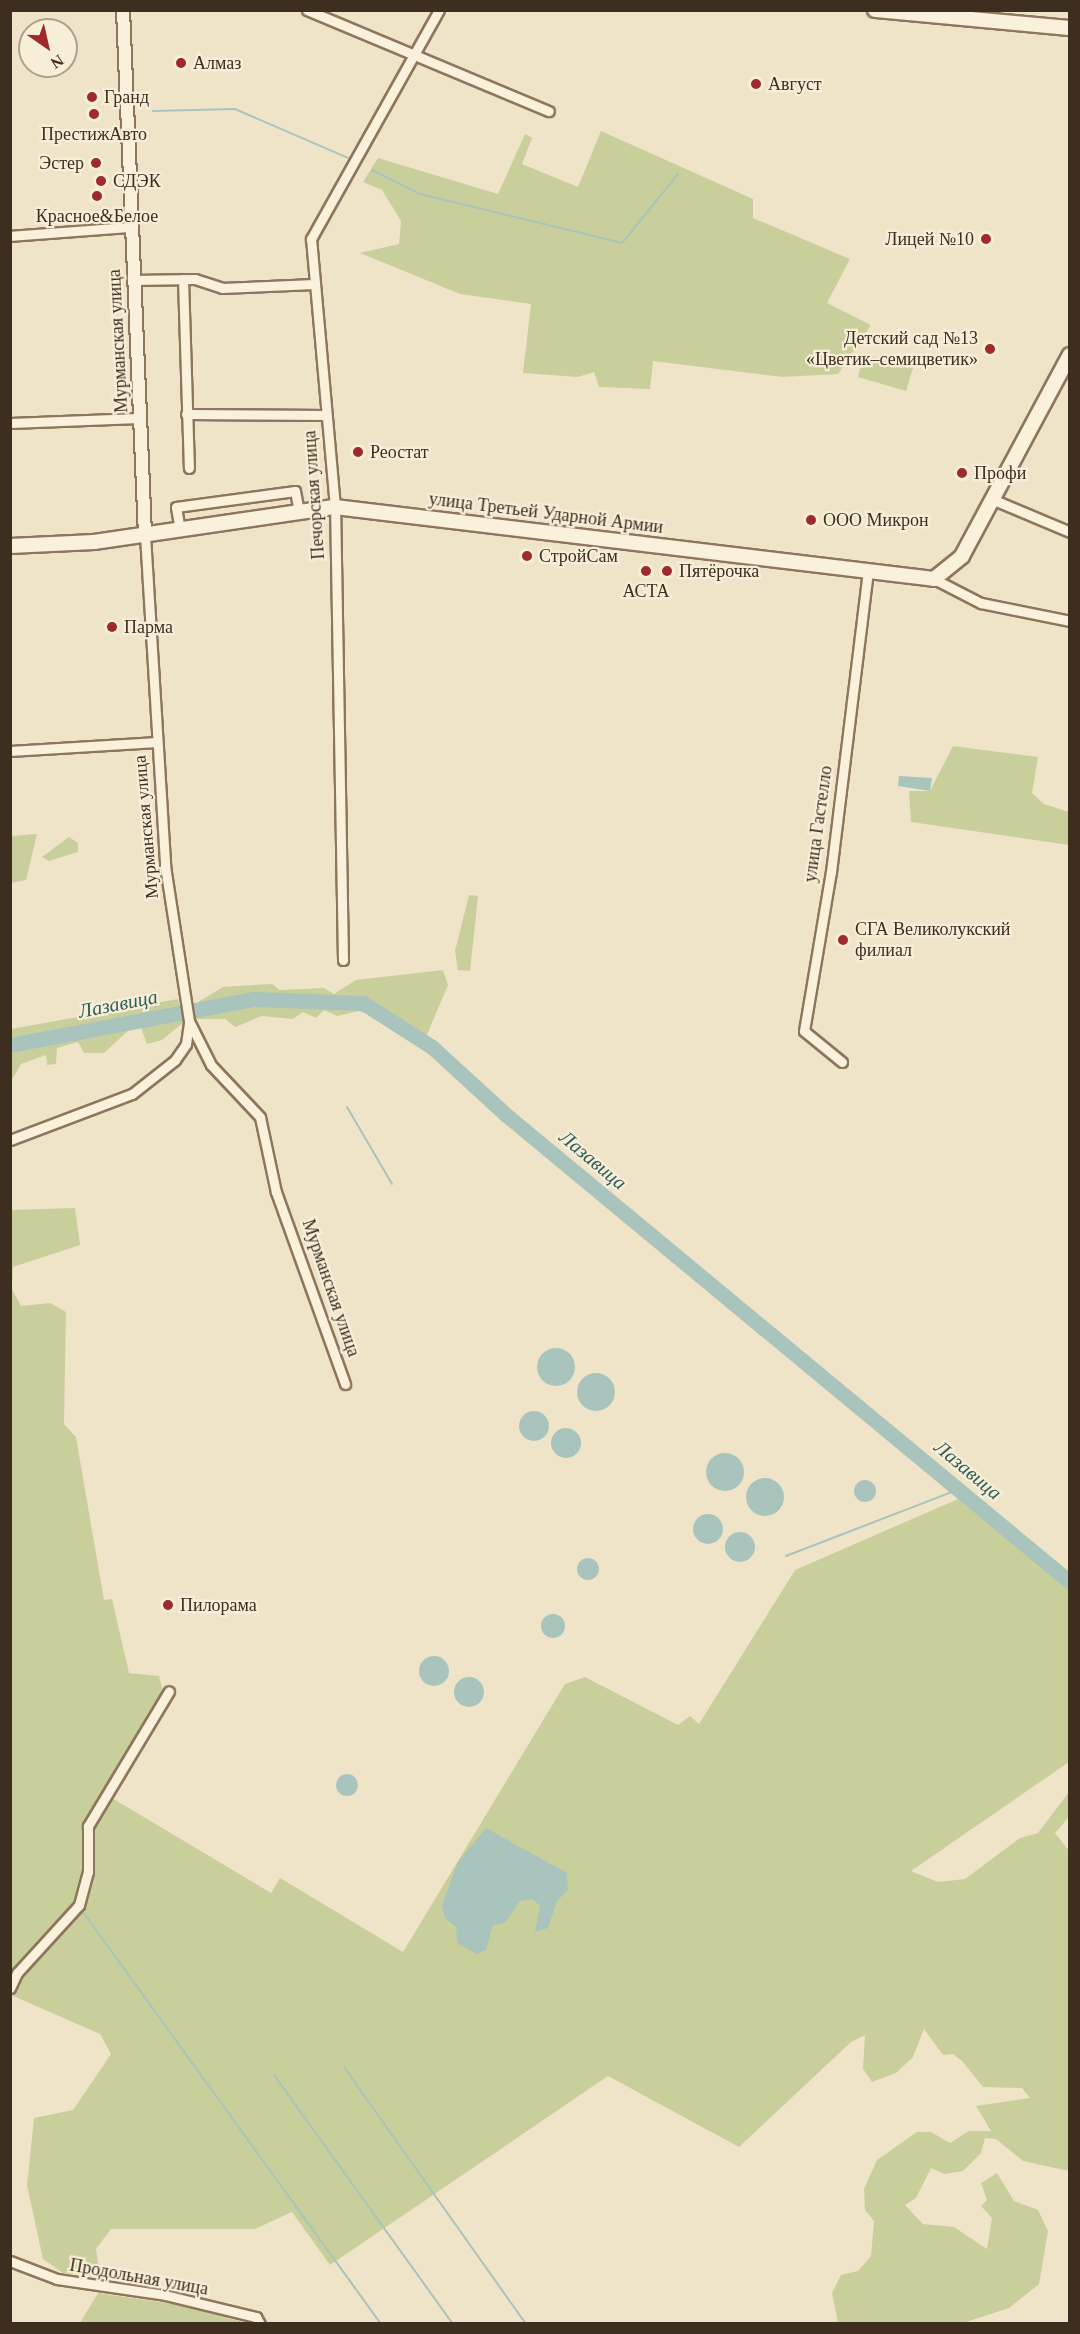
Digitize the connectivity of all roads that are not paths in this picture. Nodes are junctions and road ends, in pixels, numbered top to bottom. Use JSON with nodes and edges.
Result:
{"nodes":[{"id":1,"x":123,"y":10,"type":"edge"},
{"id":2,"x":307,"y":10,"type":"edge"},
{"id":3,"x":439,"y":10,"type":"edge"},
{"id":4,"x":875,"y":10,"type":"edge"},
{"id":5,"x":1070,"y":28,"type":"edge"},
{"id":6,"x":417,"y":56,"type":"junction"},
{"id":7,"x":549,"y":111,"type":"dead end"},
{"id":8,"x":131,"y":227,"type":"junction"},
{"id":9,"x":10,"y":236,"type":"edge"},
{"id":10,"x":183,"y":279,"type":"junction"},
{"id":11,"x":132,"y":280,"type":"junction"},
{"id":12,"x":314,"y":284,"type":"junction"},
{"id":13,"x":1070,"y":355,"type":"edge"},
{"id":14,"x":186,"y":414,"type":"junction"},
{"id":15,"x":326,"y":415,"type":"junction"},
{"id":16,"x":139,"y":418,"type":"junction"},
{"id":17,"x":10,"y":423,"type":"edge"},
{"id":18,"x":189,"y":468,"type":"dead end"},
{"id":19,"x":994,"y":500,"type":"junction"},
{"id":20,"x":335,"y":507,"type":"junction"},
{"id":21,"x":299,"y":512,"type":"junction"},
{"id":22,"x":180,"y":530,"type":"junction"},
{"id":23,"x":1070,"y":532,"type":"edge"},
{"id":24,"x":145,"y":535,"type":"junction"},
{"id":25,"x":10,"y":546,"type":"edge"},
{"id":26,"x":868,"y":572,"type":"junction"},
{"id":27,"x":934,"y":579,"type":"junction"},
{"id":28,"x":1070,"y":621,"type":"edge"},
{"id":29,"x":157,"y":742,"type":"junction"},
{"id":30,"x":10,"y":751,"type":"edge"},
{"id":31,"x":343,"y":960,"type":"dead end"},
{"id":32,"x":189,"y":1021,"type":"junction"},
{"id":33,"x":842,"y":1062,"type":"dead end"},
{"id":34,"x":10,"y":1140,"type":"edge"},
{"id":35,"x":345,"y":1383,"type":"dead end"},
{"id":36,"x":169,"y":1691,"type":"dead end"},
{"id":37,"x":10,"y":1988,"type":"edge"},
{"id":38,"x":10,"y":2261,"type":"edge"},
{"id":39,"x":260,"y":2324,"type":"edge"}],
"edges":[{"from":1,"to":8,"type":"street","name":"Мурманская улица"},
{"from":2,"to":6,"type":"street"},
{"from":3,"to":6,"type":"street","name":"Печорская улица"},
{"from":4,"to":5,"type":"main road"},
{"from":6,"to":7,"type":"street"},
{"from":6,"to":12,"type":"street","name":"Печорская улица"},
{"from":8,"to":9,"type":"street"},
{"from":8,"to":11,"type":"street","name":"Мурманская улица"},
{"from":10,"to":11,"type":"street"},
{"from":10,"to":12,"type":"street"},
{"from":10,"to":14,"type":"street"},
{"from":11,"to":16,"type":"street","name":"Мурманская улица"},
{"from":12,"to":15,"type":"street","name":"Печорская улица"},
{"from":13,"to":19,"type":"main road"},
{"from":14,"to":15,"type":"street"},
{"from":14,"to":18,"type":"street"},
{"from":15,"to":20,"type":"street","name":"Печорская улица"},
{"from":16,"to":17,"type":"street"},
{"from":16,"to":24,"type":"street","name":"Мурманская улица"},
{"from":19,"to":23,"type":"street"},
{"from":19,"to":27,"type":"main road"},
{"from":20,"to":21,"type":"main road","name":"улица Третьей Ударной Армии"},
{"from":20,"to":26,"type":"main road","name":"улица Третьей Ударной Армии"},
{"from":20,"to":31,"type":"street","name":"Печорская улица"},
{"from":21,"to":22,"type":"main road","name":"улица Третьей Ударной Армии"},
{"from":21,"to":22,"type":"street"},
{"from":22,"to":24,"type":"main road","name":"улица Третьей Ударной Армии"},
{"from":24,"to":25,"type":"main road","name":"улица Третьей Ударной Армии"},
{"from":24,"to":29,"type":"street","name":"Мурманская улица"},
{"from":26,"to":27,"type":"main road","name":"улица Третьей Ударной Армии"},
{"from":26,"to":33,"type":"street","name":"улица Гастелло"},
{"from":27,"to":28,"type":"street","name":"улица Третьей Ударной Армии"},
{"from":29,"to":30,"type":"street"},
{"from":29,"to":32,"type":"street","name":"Мурманская улица"},
{"from":32,"to":34,"type":"street"},
{"from":32,"to":35,"type":"street","name":"Мурманская улица"},
{"from":36,"to":37,"type":"street"},
{"from":38,"to":39,"type":"street","name":"Продольная улица"}]}
